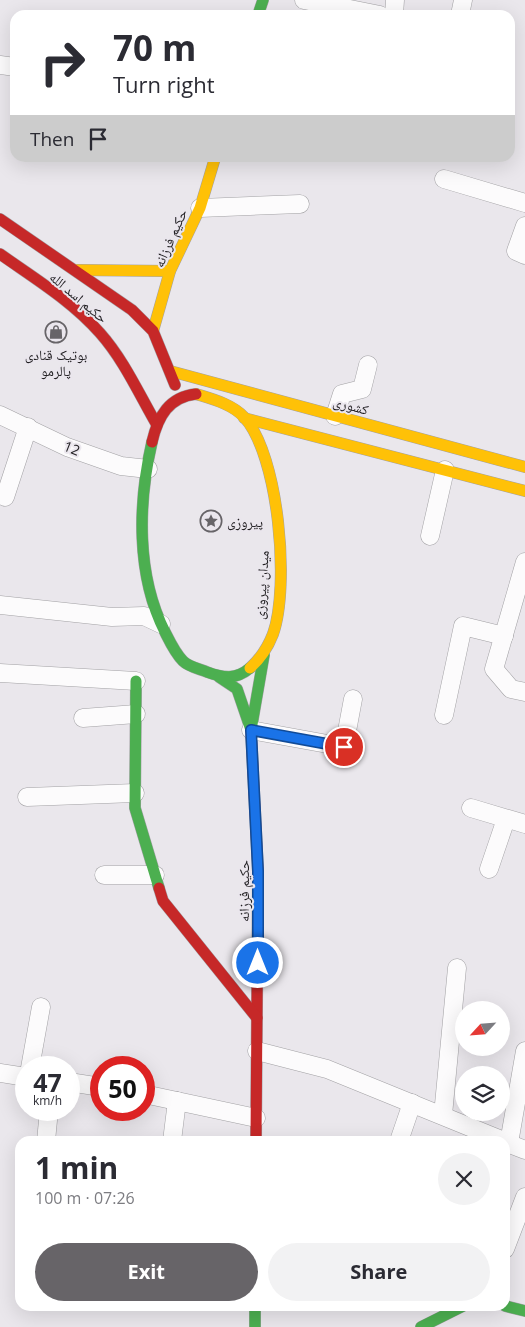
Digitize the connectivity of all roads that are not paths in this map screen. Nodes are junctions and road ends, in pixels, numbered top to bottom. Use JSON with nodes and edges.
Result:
{"nodes":[{"id":1,"x":304,"y":0,"type":"edge"},
{"id":2,"x":355,"y":10,"type":"edge"},
{"id":3,"x":214,"y":162,"type":"edge"},
{"id":4,"x":444,"y":180,"type":"dead end"},
{"id":5,"x":300,"y":204,"type":"dead end"},
{"id":6,"x":525,"y":204,"type":"edge"},
{"id":7,"x":200,"y":208,"type":"junction"},
{"id":8,"x":0,"y":218,"type":"edge"},
{"id":9,"x":525,"y":226,"type":"edge"},
{"id":10,"x":0,"y":254,"type":"edge"},
{"id":11,"x":525,"y":255,"type":"edge"},
{"id":12,"x":76,"y":270,"type":"junction"},
{"id":13,"x":170,"y":271,"type":"junction"},
{"id":14,"x":153,"y":331,"type":"junction"},
{"id":15,"x":368,"y":365,"type":"dead end"},
{"id":16,"x":170,"y":371,"type":"junction"},
{"id":17,"x":180,"y":396,"type":"junction"},
{"id":18,"x":0,"y":415,"type":"edge"},
{"id":19,"x":335,"y":416,"type":"junction"},
{"id":20,"x":244,"y":418,"type":"junction"},
{"id":21,"x":157,"y":425,"type":"junction"},
{"id":22,"x":28,"y":427,"type":"junction"},
{"id":23,"x":525,"y":467,"type":"edge"},
{"id":24,"x":148,"y":469,"type":"junction"},
{"id":25,"x":445,"y":470,"type":"junction"},
{"id":26,"x":525,"y":491,"type":"edge"},
{"id":27,"x":5,"y":497,"type":"dead end"},
{"id":28,"x":430,"y":536,"type":"dead end"},
{"id":29,"x":525,"y":562,"type":"edge"},
{"id":30,"x":0,"y":604,"type":"edge"},
{"id":31,"x":161,"y":624,"type":"junction"},
{"id":32,"x":504,"y":636,"type":"junction"},
{"id":33,"x":266,"y":651,"type":"junction"},
{"id":34,"x":0,"y":673,"type":"edge"},
{"id":35,"x":219,"y":677,"type":"junction"},
{"id":36,"x":136,"y":681,"type":"joint"},
{"id":37,"x":525,"y":692,"type":"edge"},
{"id":38,"x":353,"y":700,"type":"dead end"},
{"id":39,"x":136,"y":714,"type":"junction"},
{"id":40,"x":444,"y":715,"type":"dead end"},
{"id":41,"x":83,"y":718,"type":"dead end"},
{"id":42,"x":251,"y":730,"type":"junction"},
{"id":43,"x":135,"y":793,"type":"junction"},
{"id":44,"x":27,"y":797,"type":"dead end"},
{"id":45,"x":472,"y":808,"type":"dead end"},
{"id":46,"x":506,"y":819,"type":"junction"},
{"id":47,"x":525,"y":824,"type":"edge"},
{"id":48,"x":489,"y":869,"type":"dead end"},
{"id":49,"x":104,"y":875,"type":"dead end"},
{"id":50,"x":155,"y":875,"type":"junction"},
{"id":51,"x":457,"y":968,"type":"dead end"},
{"id":52,"x":41,"y":1007,"type":"dead end"},
{"id":53,"x":257,"y":1018,"type":"junction"},
{"id":54,"x":257,"y":1051,"type":"junction"},
{"id":55,"x":525,"y":1051,"type":"edge"},
{"id":56,"x":32,"y":1056,"type":"edge"},
{"id":57,"x":0,"y":1073,"type":"edge"},
{"id":58,"x":15,"y":1075,"type":"edge"},
{"id":59,"x":155,"y":1096,"type":"edge"},
{"id":60,"x":177,"y":1101,"type":"junction"},
{"id":61,"x":412,"y":1103,"type":"junction"},
{"id":62,"x":444,"y":1115,"type":"junction"},
{"id":63,"x":256,"y":1118,"type":"junction"},
{"id":64,"x":48,"y":1121,"type":"edge"},
{"id":65,"x":46,"y":1136,"type":"edge"},
{"id":66,"x":173,"y":1136,"type":"edge"},
{"id":67,"x":256,"y":1136,"type":"edge"},
{"id":68,"x":401,"y":1136,"type":"edge"},
{"id":69,"x":493,"y":1136,"type":"edge"},
{"id":70,"x":511,"y":1144,"type":"edge"},
{"id":71,"x":525,"y":1197,"type":"edge"},
{"id":72,"x":510,"y":1236,"type":"edge"},
{"id":73,"x":510,"y":1307,"type":"edge"},
{"id":74,"x":255,"y":1311,"type":"edge"},
{"id":75,"x":453,"y":1311,"type":"edge"},
{"id":76,"x":525,"y":1311,"type":"edge"},
{"id":77,"x":254,"y":1327,"type":"edge"},
{"id":78,"x":421,"y":1327,"type":"edge"}],
"edges":[{"from":1,"to":2,"type":"street"},
{"from":3,"to":7,"type":"main road","name":"حکیم فرزانه"},
{"from":4,"to":6,"type":"street"},
{"from":5,"to":7,"type":"street"},
{"from":7,"to":13,"type":"main road","name":"حکیم فرزانه"},
{"from":8,"to":12,"type":"main road","name":"حکیم اسد الله"},
{"from":9,"to":11,"type":"street"},
{"from":10,"to":21,"type":"main road","name":"حکیم اسد الله"},
{"from":12,"to":13,"type":"main road"},
{"from":12,"to":14,"type":"main road","name":"حکیم اسد الله"},
{"from":13,"to":14,"type":"main road","name":"حکیم فرزانه"},
{"from":14,"to":16,"type":"main road"},
{"from":15,"to":19,"type":"street"},
{"from":16,"to":17,"type":"main road"},
{"from":16,"to":19,"type":"main road","name":"کشوری"},
{"from":17,"to":20,"type":"main road","name":"میدان پیروزی"},
{"from":17,"to":21,"type":"main road","name":"میدان پیروزی"},
{"from":18,"to":22,"type":"street","name":"12"},
{"from":19,"to":23,"type":"main road","name":"کشوری"},
{"from":20,"to":25,"type":"main road"},
{"from":20,"to":33,"type":"main road","name":"میدان پیروزی"},
{"from":21,"to":24,"type":"main road","name":"میدان پیروزی"},
{"from":22,"to":24,"type":"street","name":"12"},
{"from":22,"to":27,"type":"street"},
{"from":24,"to":31,"type":"main road","name":"میدان پیروزی"},
{"from":25,"to":26,"type":"main road"},
{"from":25,"to":28,"type":"street"},
{"from":29,"to":32,"type":"street"},
{"from":30,"to":31,"type":"street"},
{"from":31,"to":35,"type":"main road","name":"میدان پیروزی"},
{"from":32,"to":37,"type":"street"},
{"from":32,"to":40,"type":"street"},
{"from":33,"to":35,"type":"main road","name":"میدان پیروزی"},
{"from":33,"to":42,"type":"main road"},
{"from":34,"to":36,"type":"street"},
{"from":35,"to":42,"type":"main road"},
{"from":36,"to":39,"type":"main road"},
{"from":38,"to":42,"type":"street"},
{"from":39,"to":41,"type":"street"},
{"from":39,"to":43,"type":"main road"},
{"from":42,"to":53,"type":"main road","name":"حکیم فرزانه"},
{"from":43,"to":44,"type":"street"},
{"from":43,"to":50,"type":"main road"},
{"from":45,"to":46,"type":"street"},
{"from":46,"to":47,"type":"street"},
{"from":46,"to":48,"type":"street"},
{"from":49,"to":50,"type":"street"},
{"from":50,"to":53,"type":"main road"},
{"from":51,"to":62,"type":"street"},
{"from":52,"to":56,"type":"street"},
{"from":53,"to":54,"type":"main road","name":"حکیم فرزانه"},
{"from":54,"to":61,"type":"street"},
{"from":54,"to":63,"type":"main road","name":"حکیم فرزانه"},
{"from":55,"to":70,"type":"street"},
{"from":57,"to":58,"type":"street"},
{"from":59,"to":60,"type":"street"},
{"from":60,"to":63,"type":"street"},
{"from":60,"to":66,"type":"street"},
{"from":61,"to":62,"type":"street"},
{"from":61,"to":68,"type":"street"},
{"from":62,"to":69,"type":"street"},
{"from":63,"to":67,"type":"main road","name":"حکیم فرزانه"},
{"from":64,"to":65,"type":"street"},
{"from":71,"to":72,"type":"street"},
{"from":73,"to":76,"type":"main road"},
{"from":74,"to":77,"type":"main road"},
{"from":75,"to":78,"type":"main road"}]}
